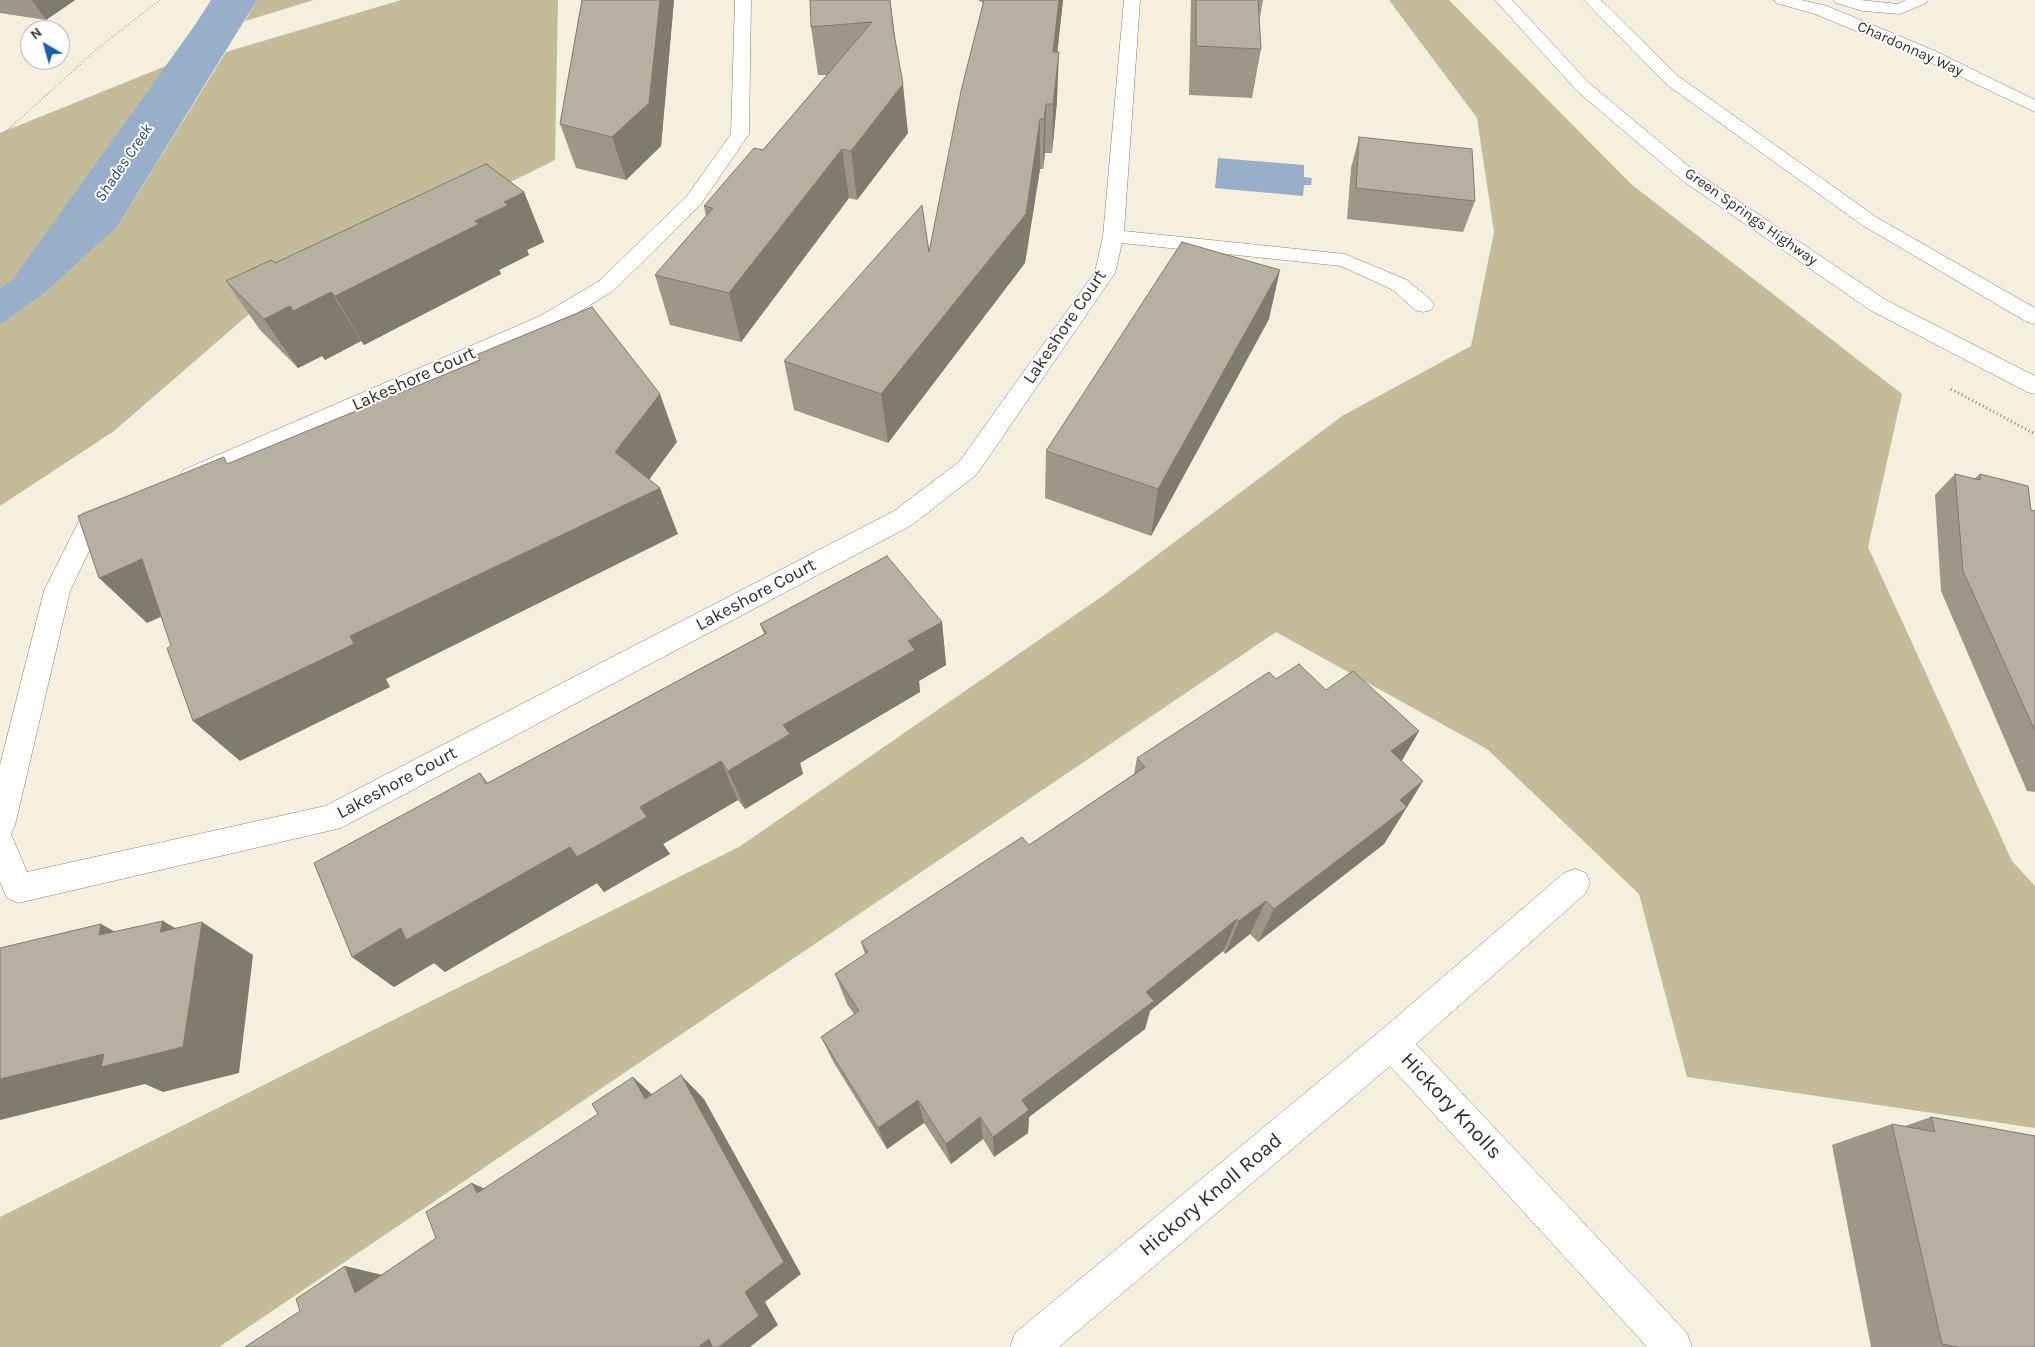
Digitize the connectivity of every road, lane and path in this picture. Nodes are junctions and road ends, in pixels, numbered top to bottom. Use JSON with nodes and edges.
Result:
{"nodes":[{"id":1,"x":160,"y":0,"type":"edge"},
{"id":2,"x":743,"y":0,"type":"edge"},
{"id":3,"x":1132,"y":0,"type":"edge"},
{"id":4,"x":1503,"y":0,"type":"edge"},
{"id":5,"x":1592,"y":0,"type":"edge"},
{"id":6,"x":1782,"y":0,"type":"edge"},
{"id":7,"x":1842,"y":0,"type":"edge"},
{"id":8,"x":1920,"y":0,"type":"edge"},
{"id":9,"x":2035,"y":107,"type":"edge"},
{"id":10,"x":0,"y":138,"type":"edge"},
{"id":11,"x":1113,"y":236,"type":"junction"},
{"id":12,"x":1423,"y":305,"type":"dead end"},
{"id":13,"x":2035,"y":317,"type":"edge"},
{"id":14,"x":2035,"y":386,"type":"edge"},
{"id":15,"x":174,"y":484,"type":"edge"},
{"id":16,"x":129,"y":504,"type":"edge"},
{"id":17,"x":0,"y":825,"type":"edge"},
{"id":18,"x":0,"y":843,"type":"edge"},
{"id":19,"x":1575,"y":883,"type":"dead end"},
{"id":20,"x":1392,"y":1043,"type":"junction"},
{"id":21,"x":1029,"y":1347,"type":"edge"},
{"id":22,"x":1673,"y":1347,"type":"edge"}],
"edges":[{"from":1,"to":10,"type":"path"},
{"from":2,"to":15,"type":"street","name":"Lakeshore Court"},
{"from":3,"to":11,"type":"street"},
{"from":4,"to":14,"type":"street","name":"Green Springs Highway"},
{"from":5,"to":13,"type":"street"},
{"from":6,"to":9,"type":"street","name":"Chardonnay Way"},
{"from":7,"to":8,"type":"street"},
{"from":11,"to":12,"type":"street"},
{"from":11,"to":18,"type":"street","name":"Lakeshore Court"},
{"from":16,"to":17,"type":"street"},
{"from":19,"to":20,"type":"street","name":"Hickory Knolls"},
{"from":20,"to":21,"type":"street","name":"Hickory Knoll Road"},
{"from":20,"to":22,"type":"street","name":"Hickory Knolls"}]}
